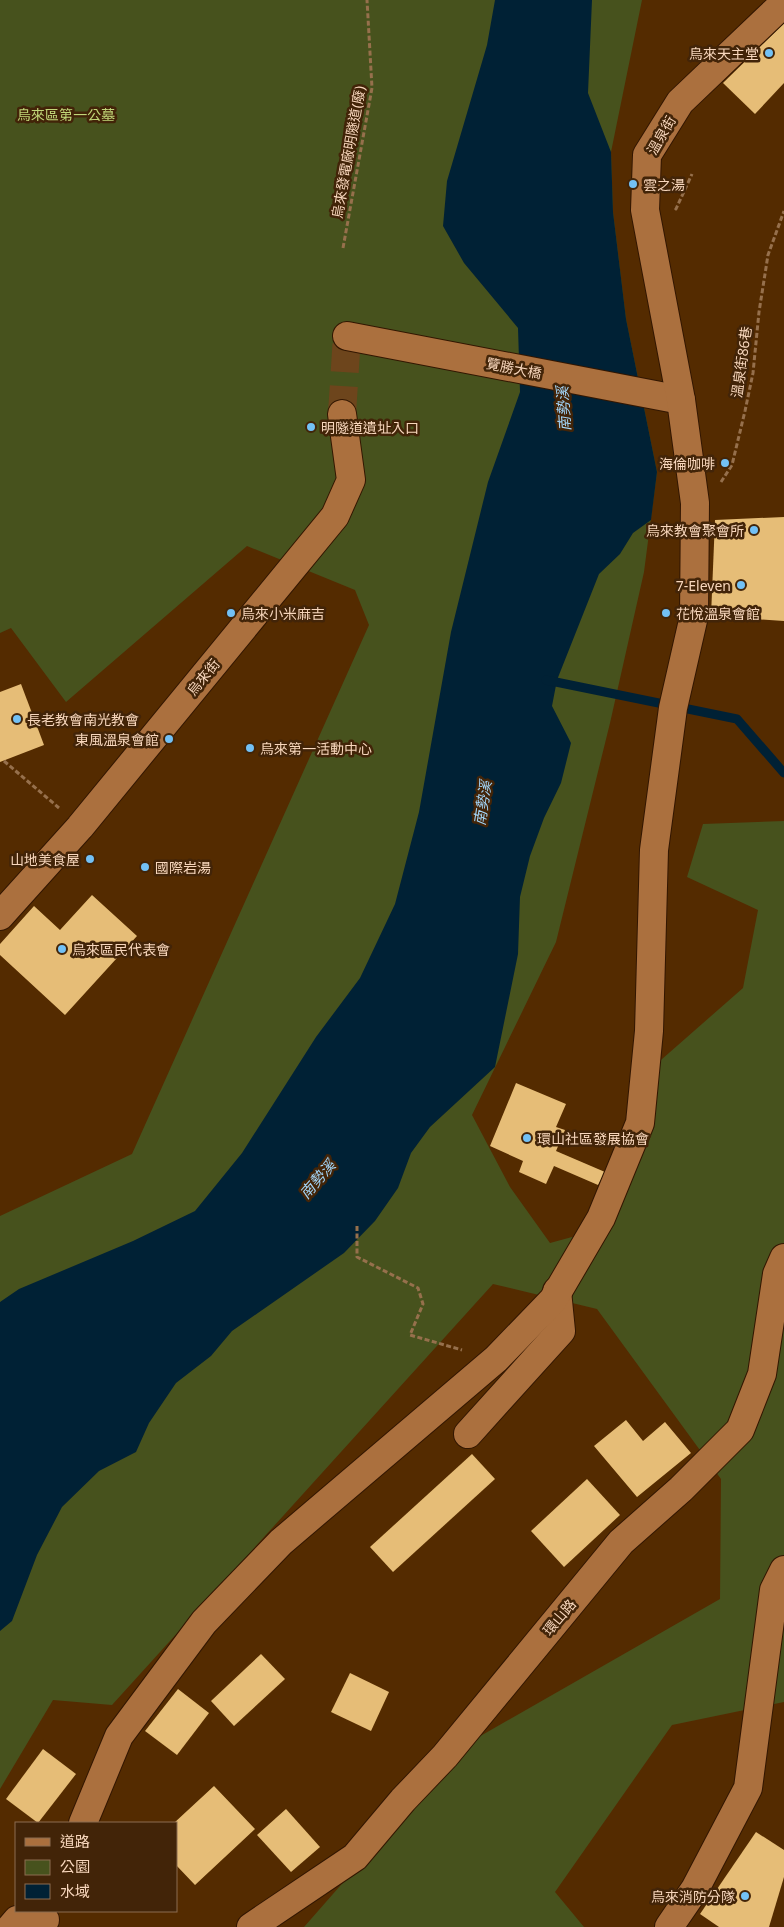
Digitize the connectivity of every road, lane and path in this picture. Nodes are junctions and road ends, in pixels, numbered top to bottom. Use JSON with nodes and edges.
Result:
{"nodes":[{"id":1,"x":367,"y":0,"type":"edge"},
{"id":2,"x":784,"y":3,"type":"edge"},
{"id":3,"x":784,"y":211,"type":"edge"},
{"id":4,"x":343,"y":248,"type":"dead end"},
{"id":5,"x":347,"y":336,"type":"dead end"},
{"id":6,"x":681,"y":400,"type":"junction"},
{"id":7,"x":342,"y":414,"type":"tunnel mouth"},
{"id":8,"x":695,"y":503,"type":"junction"},
{"id":9,"x":4,"y":761,"type":"dead end"},
{"id":10,"x":80,"y":827,"type":"junction"},
{"id":11,"x":0,"y":916,"type":"edge"},
{"id":12,"x":357,"y":1226,"type":"dead end"},
{"id":13,"x":784,"y":1258,"type":"edge"},
{"id":14,"x":557,"y":1291,"type":"junction"},
{"id":15,"x":496,"y":1359,"type":"junction"},
{"id":16,"x":468,"y":1434,"type":"dead end"},
{"id":17,"x":784,"y":1570,"type":"edge"},
{"id":18,"x":83,"y":1822,"type":"edge"},
{"id":19,"x":45,"y":1919,"type":"edge"},
{"id":20,"x":11,"y":1927,"type":"edge"},
{"id":21,"x":251,"y":1927,"type":"edge"},
{"id":22,"x":669,"y":1927,"type":"edge"}],
"edges":[{"from":1,"to":4,"type":"path","name":"烏來發電廠明隧道(廢)"},
{"from":2,"to":6,"type":"street","name":"溫泉街"},
{"from":3,"to":8,"type":"path","name":"溫泉街86巷"},
{"from":5,"to":6,"type":"street","name":"覽勝大橋"},
{"from":6,"to":8,"type":"street","name":"溫泉街"},
{"from":7,"to":10,"type":"street","name":"烏來街"},
{"from":8,"to":14,"type":"street","name":"溫泉街"},
{"from":9,"to":10,"type":"path"},
{"from":10,"to":11,"type":"street","name":"烏來街"},
{"from":12,"to":15,"type":"path"},
{"from":13,"to":21,"type":"street","name":"環山路"},
{"from":14,"to":15,"type":"street","name":"溫泉街"},
{"from":14,"to":16,"type":"street"},
{"from":15,"to":18,"type":"street","name":"溫泉街"},
{"from":17,"to":22,"type":"street"},
{"from":19,"to":20,"type":"street"}]}
